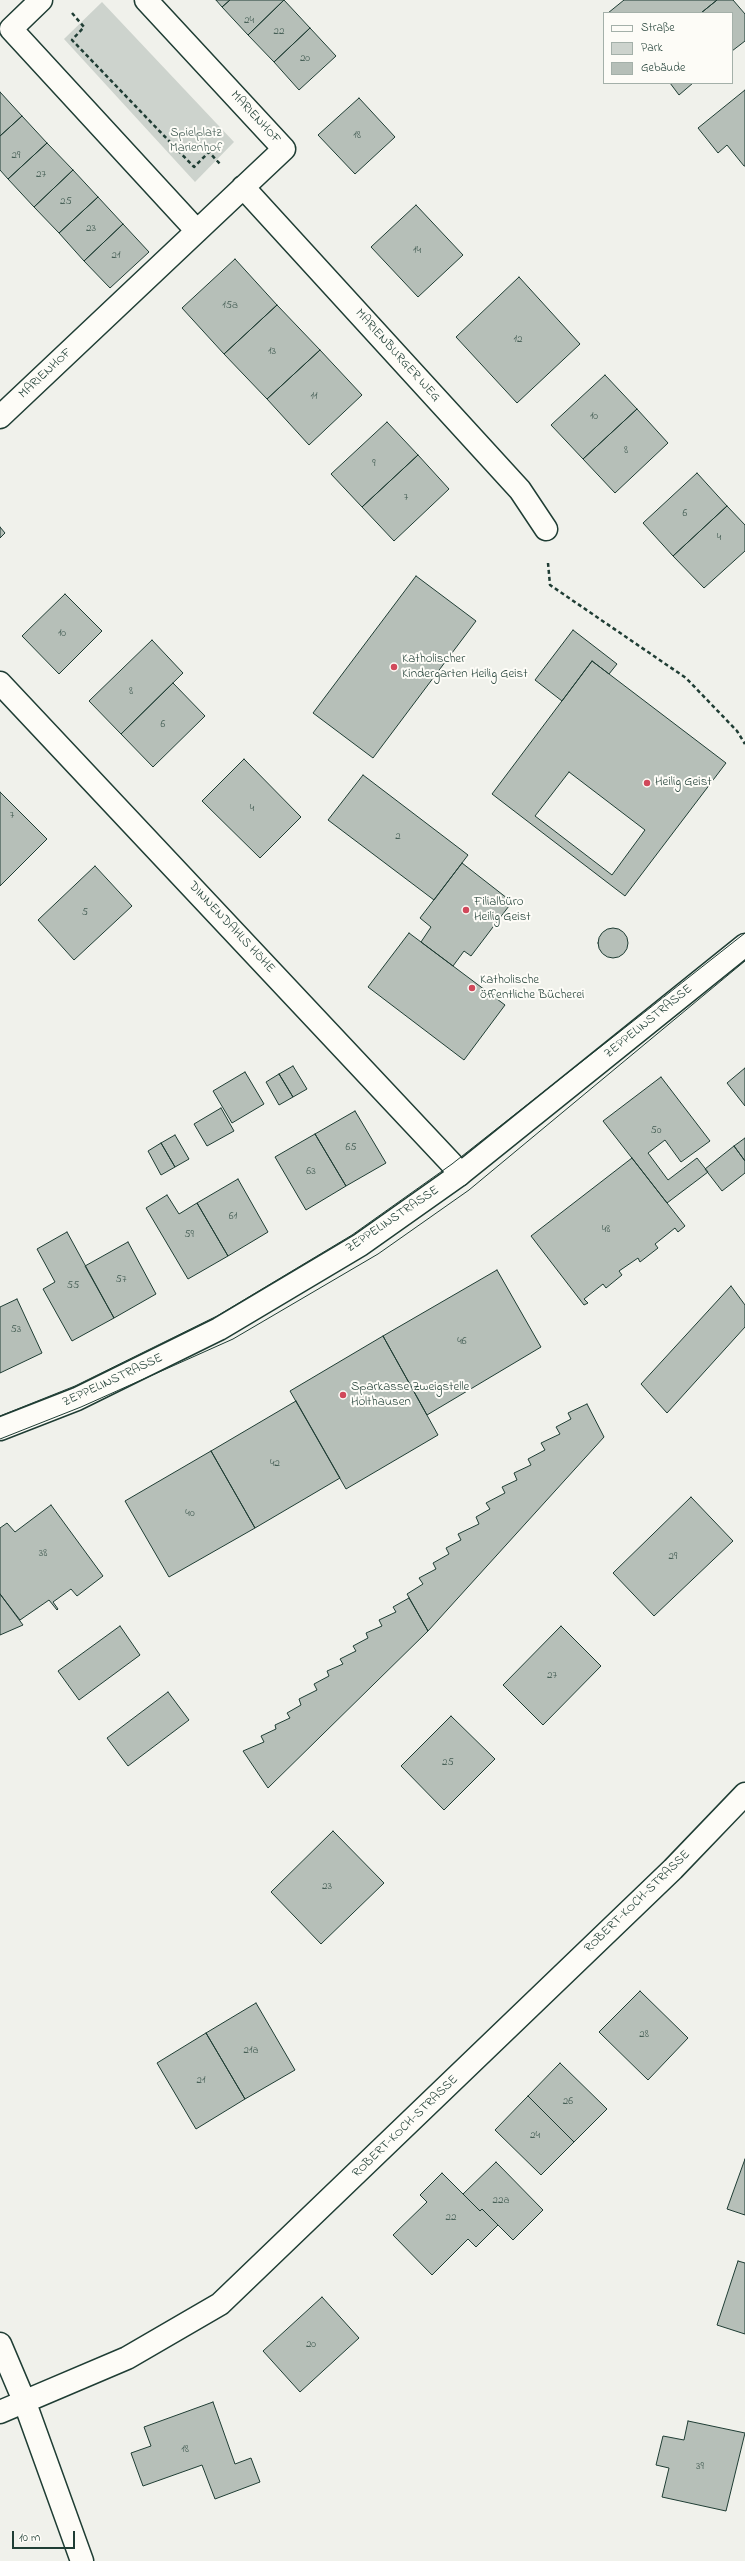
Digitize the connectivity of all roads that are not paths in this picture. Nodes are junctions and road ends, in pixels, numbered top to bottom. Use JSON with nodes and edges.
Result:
{"nodes":[{"id":1,"x":41,"y":0,"type":"edge"},
{"id":2,"x":146,"y":0,"type":"edge"},
{"id":3,"x":243,"y":187,"type":"junction"},
{"id":4,"x":197,"y":231,"type":"junction"},
{"id":5,"x":0,"y":417,"type":"edge"},
{"id":6,"x":546,"y":529,"type":"road end"},
{"id":7,"x":0,"y":683,"type":"edge"},
{"id":8,"x":745,"y":945,"type":"edge"},
{"id":9,"x":459,"y":1175,"type":"junction"},
{"id":10,"x":0,"y":1429,"type":"edge"},
{"id":11,"x":745,"y":1794,"type":"edge"},
{"id":12,"x":0,"y":2344,"type":"edge"},
{"id":13,"x":25,"y":2403,"type":"junction"},
{"id":14,"x":0,"y":2412,"type":"edge"},
{"id":15,"x":82,"y":2561,"type":"edge"}],
"edges":[{"from":1,"to":4,"type":"street"},
{"from":2,"to":3,"type":"street","name":"MARIENHOF"},
{"from":3,"to":4,"type":"street","name":"MARIENHOF"},
{"from":3,"to":6,"type":"street","name":"MARIENBURGER WEG"},
{"from":4,"to":5,"type":"street","name":"MARIENHOF"},
{"from":7,"to":9,"type":"street","name":"DINNENDAHLS HÖHE"},
{"from":8,"to":9,"type":"street","name":"ZEPPELINSTRASSE"},
{"from":9,"to":10,"type":"street","name":"ZEPPELINSTRASSE"},
{"from":11,"to":13,"type":"street","name":"ROBERT-KOCH-STRASSE"},
{"from":12,"to":13,"type":"street"},
{"from":13,"to":14,"type":"street","name":"ROBERT-KOCH-STRASSE"},
{"from":13,"to":15,"type":"street"}]}
